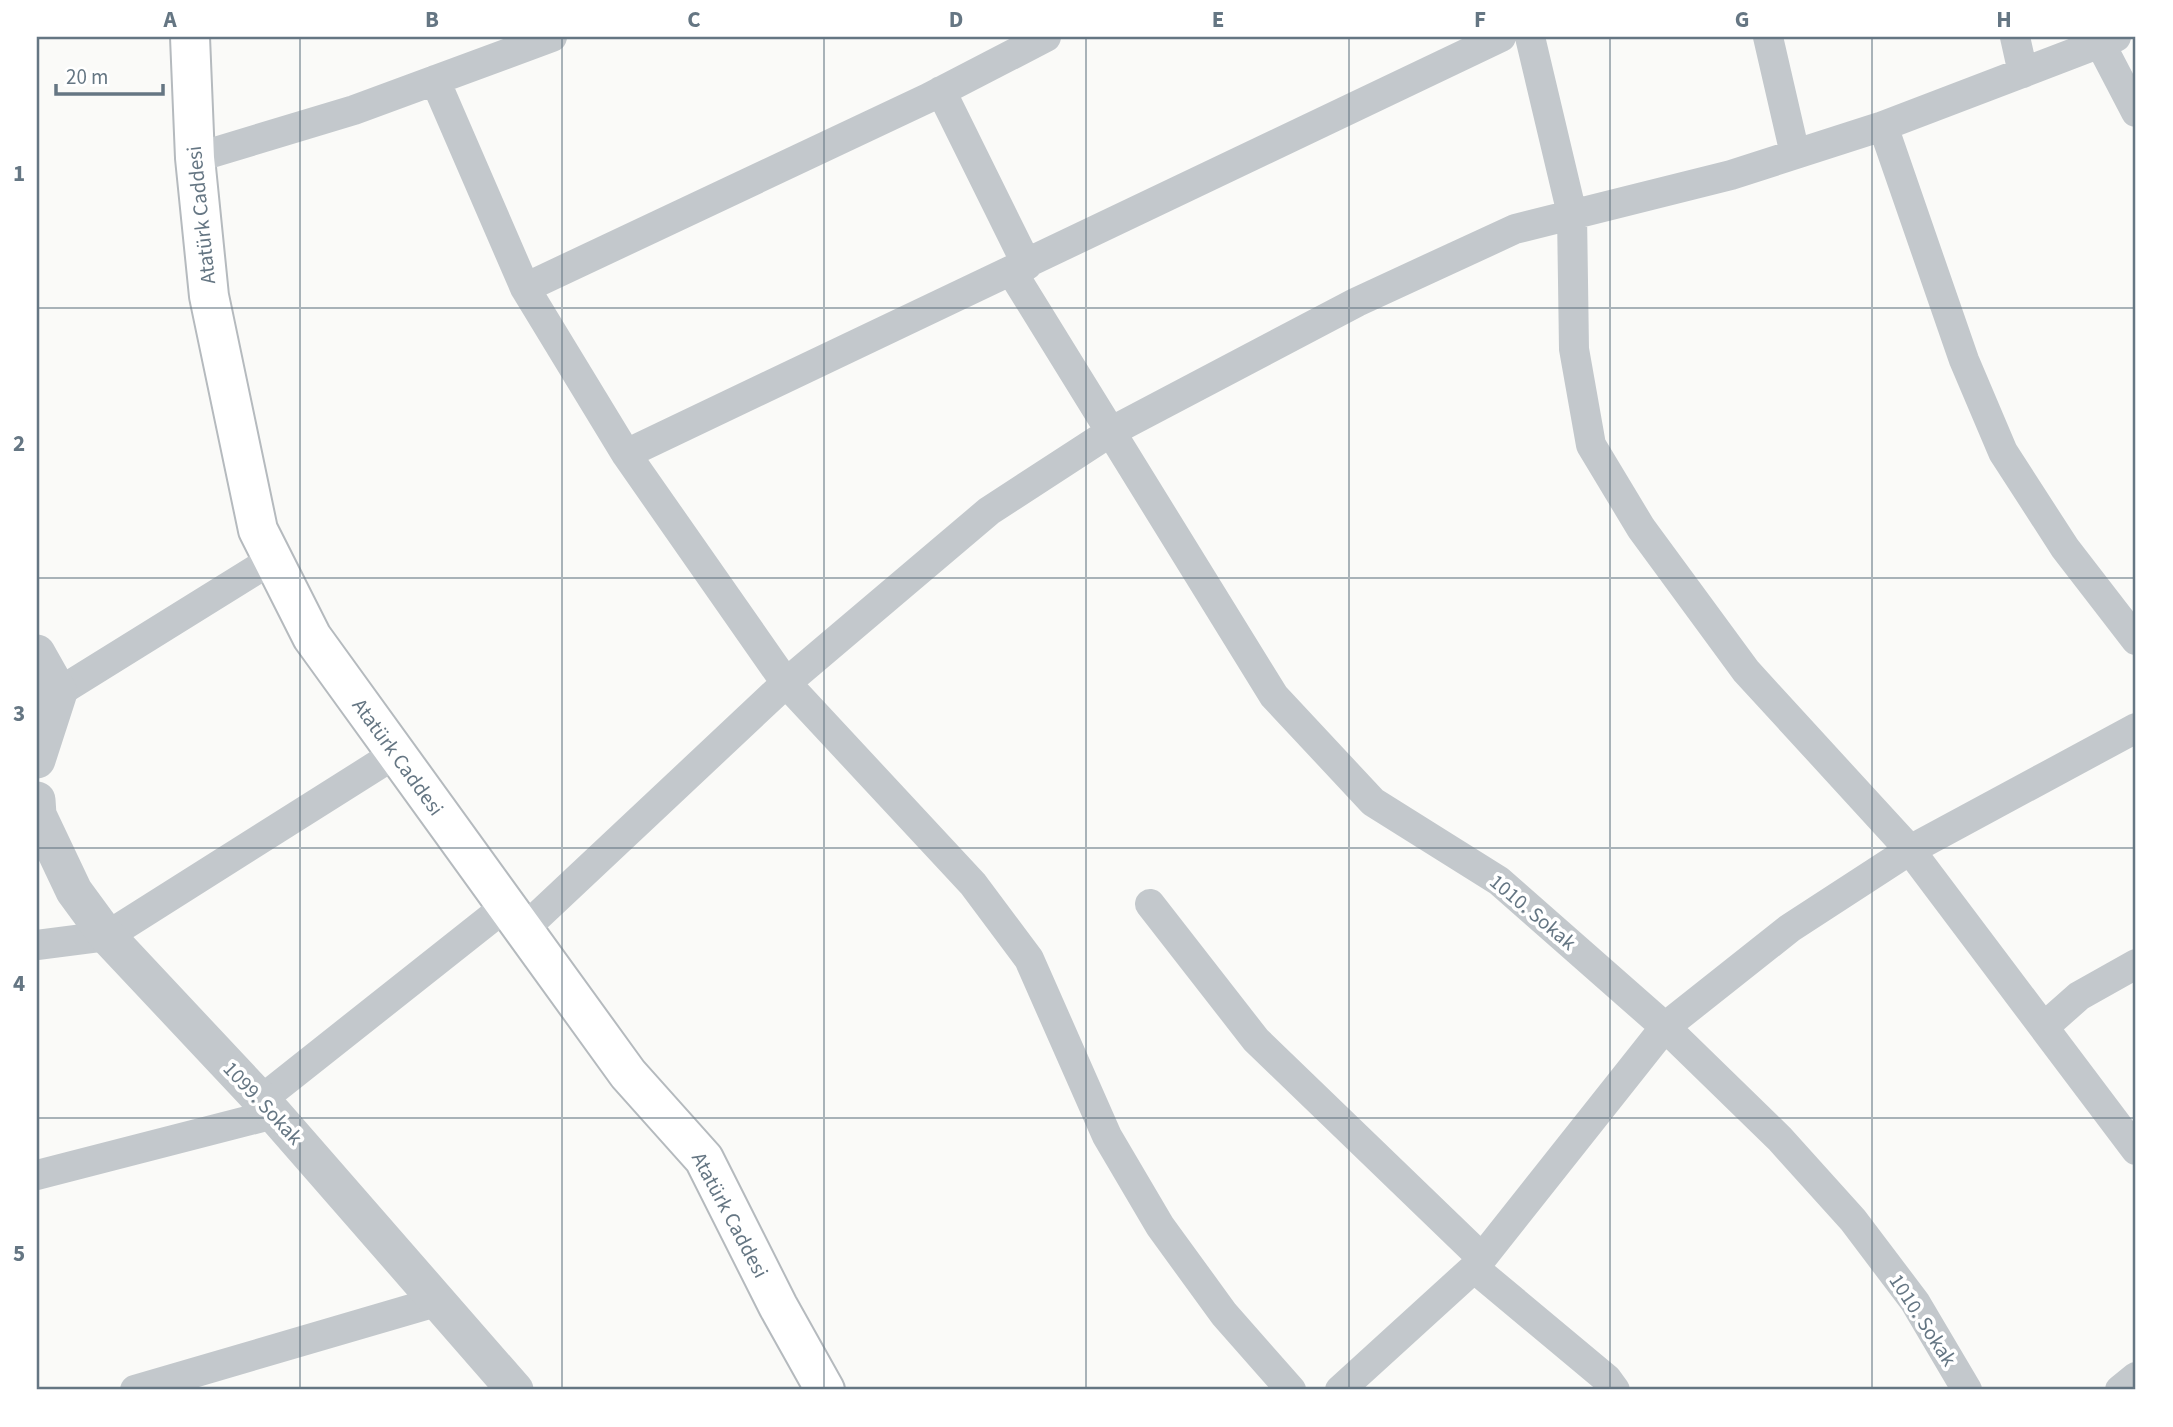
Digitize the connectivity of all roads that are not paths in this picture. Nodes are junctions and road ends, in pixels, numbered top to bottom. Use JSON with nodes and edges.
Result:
{"nodes":[{"id":1,"x":190,"y":37,"type":"edge"},
{"id":2,"x":552,"y":37,"type":"edge"},
{"id":3,"x":1046,"y":37,"type":"edge"},
{"id":4,"x":1501,"y":37,"type":"edge"},
{"id":5,"x":1530,"y":37,"type":"edge"},
{"id":6,"x":1768,"y":37,"type":"edge"},
{"id":7,"x":2015,"y":37,"type":"edge"},
{"id":8,"x":2108,"y":40,"type":"edge"},
{"id":9,"x":2022,"y":73,"type":"junction"},
{"id":10,"x":435,"y":80,"type":"junction"},
{"id":11,"x":941,"y":91,"type":"junction"},
{"id":12,"x":2136,"y":112,"type":"edge"},
{"id":13,"x":1883,"y":126,"type":"junction"},
{"id":14,"x":1795,"y":154,"type":"junction"},
{"id":15,"x":195,"y":158,"type":"junction"},
{"id":16,"x":1572,"y":214,"type":"junction"},
{"id":17,"x":1019,"y":268,"type":"junction"},
{"id":18,"x":525,"y":288,"type":"junction"},
{"id":19,"x":1112,"y":431,"type":"junction"},
{"id":20,"x":626,"y":454,"type":"junction"},
{"id":21,"x":273,"y":559,"type":"junction"},
{"id":22,"x":2136,"y":640,"type":"edge"},
{"id":23,"x":37,"y":653,"type":"edge"},
{"id":24,"x":786,"y":683,"type":"junction"},
{"id":25,"x":60,"y":692,"type":"junction"},
{"id":26,"x":2136,"y":728,"type":"edge"},
{"id":27,"x":395,"y":754,"type":"junction"},
{"id":28,"x":37,"y":760,"type":"edge"},
{"id":29,"x":37,"y":800,"type":"edge"},
{"id":30,"x":1910,"y":850,"type":"junction"},
{"id":31,"x":1150,"y":904,"type":"dead end"},
{"id":32,"x":514,"y":918,"type":"junction"},
{"id":33,"x":107,"y":936,"type":"junction"},
{"id":34,"x":37,"y":945,"type":"edge"},
{"id":35,"x":2136,"y":964,"type":"edge"},
{"id":36,"x":1665,"y":1027,"type":"junction"},
{"id":37,"x":2044,"y":1027,"type":"junction"},
{"id":38,"x":268,"y":1107,"type":"junction"},
{"id":39,"x":2136,"y":1150,"type":"edge"},
{"id":40,"x":37,"y":1175,"type":"edge"},
{"id":41,"x":1478,"y":1263,"type":"junction"},
{"id":42,"x":439,"y":1301,"type":"junction"},
{"id":43,"x":2136,"y":1377,"type":"edge"},
{"id":44,"x":135,"y":1390,"type":"edge"},
{"id":45,"x":515,"y":1390,"type":"edge"},
{"id":46,"x":825,"y":1390,"type":"edge"},
{"id":47,"x":1291,"y":1390,"type":"edge"},
{"id":48,"x":1340,"y":1390,"type":"edge"},
{"id":49,"x":1615,"y":1390,"type":"edge"},
{"id":50,"x":1967,"y":1390,"type":"edge"},
{"id":51,"x":2120,"y":1390,"type":"edge"}],
"edges":[{"from":1,"to":15,"type":"main road","name":"Atatürk Caddesi"},
{"from":2,"to":10,"type":"street"},
{"from":3,"to":11,"type":"street"},
{"from":4,"to":17,"type":"street"},
{"from":5,"to":16,"type":"street"},
{"from":6,"to":14,"type":"street"},
{"from":7,"to":9,"type":"street"},
{"from":8,"to":9,"type":"street"},
{"from":8,"to":12,"type":"street"},
{"from":9,"to":13,"type":"street"},
{"from":10,"to":15,"type":"street"},
{"from":10,"to":18,"type":"street"},
{"from":11,"to":17,"type":"street","name":"1010. Sokak"},
{"from":11,"to":18,"type":"street"},
{"from":13,"to":14,"type":"street"},
{"from":13,"to":22,"type":"street"},
{"from":14,"to":16,"type":"street"},
{"from":15,"to":21,"type":"main road","name":"Atatürk Caddesi"},
{"from":16,"to":19,"type":"street"},
{"from":16,"to":30,"type":"street"},
{"from":17,"to":19,"type":"street","name":"1010. Sokak"},
{"from":17,"to":20,"type":"street"},
{"from":18,"to":20,"type":"street"},
{"from":19,"to":24,"type":"street"},
{"from":19,"to":36,"type":"street","name":"1010. Sokak"},
{"from":20,"to":24,"type":"street"},
{"from":21,"to":25,"type":"street"},
{"from":21,"to":27,"type":"main road","name":"Atatürk Caddesi"},
{"from":23,"to":25,"type":"street"},
{"from":24,"to":32,"type":"street"},
{"from":24,"to":47,"type":"street"},
{"from":25,"to":28,"type":"street"},
{"from":26,"to":30,"type":"street"},
{"from":27,"to":32,"type":"main road","name":"Atatürk Caddesi"},
{"from":27,"to":33,"type":"street"},
{"from":29,"to":33,"type":"street","name":"1099. Sokak"},
{"from":30,"to":36,"type":"street"},
{"from":30,"to":37,"type":"street"},
{"from":31,"to":41,"type":"street"},
{"from":32,"to":38,"type":"street"},
{"from":32,"to":46,"type":"main road","name":"Atatürk Caddesi"},
{"from":33,"to":34,"type":"street"},
{"from":33,"to":38,"type":"street","name":"1099. Sokak"},
{"from":35,"to":37,"type":"street"},
{"from":36,"to":41,"type":"street"},
{"from":36,"to":50,"type":"street","name":"1010. Sokak"},
{"from":37,"to":39,"type":"street"},
{"from":38,"to":40,"type":"street"},
{"from":38,"to":42,"type":"street","name":"1099. Sokak"},
{"from":41,"to":48,"type":"street"},
{"from":41,"to":49,"type":"street"},
{"from":42,"to":44,"type":"street"},
{"from":42,"to":45,"type":"street","name":"1099. Sokak"},
{"from":43,"to":51,"type":"street"}]}
